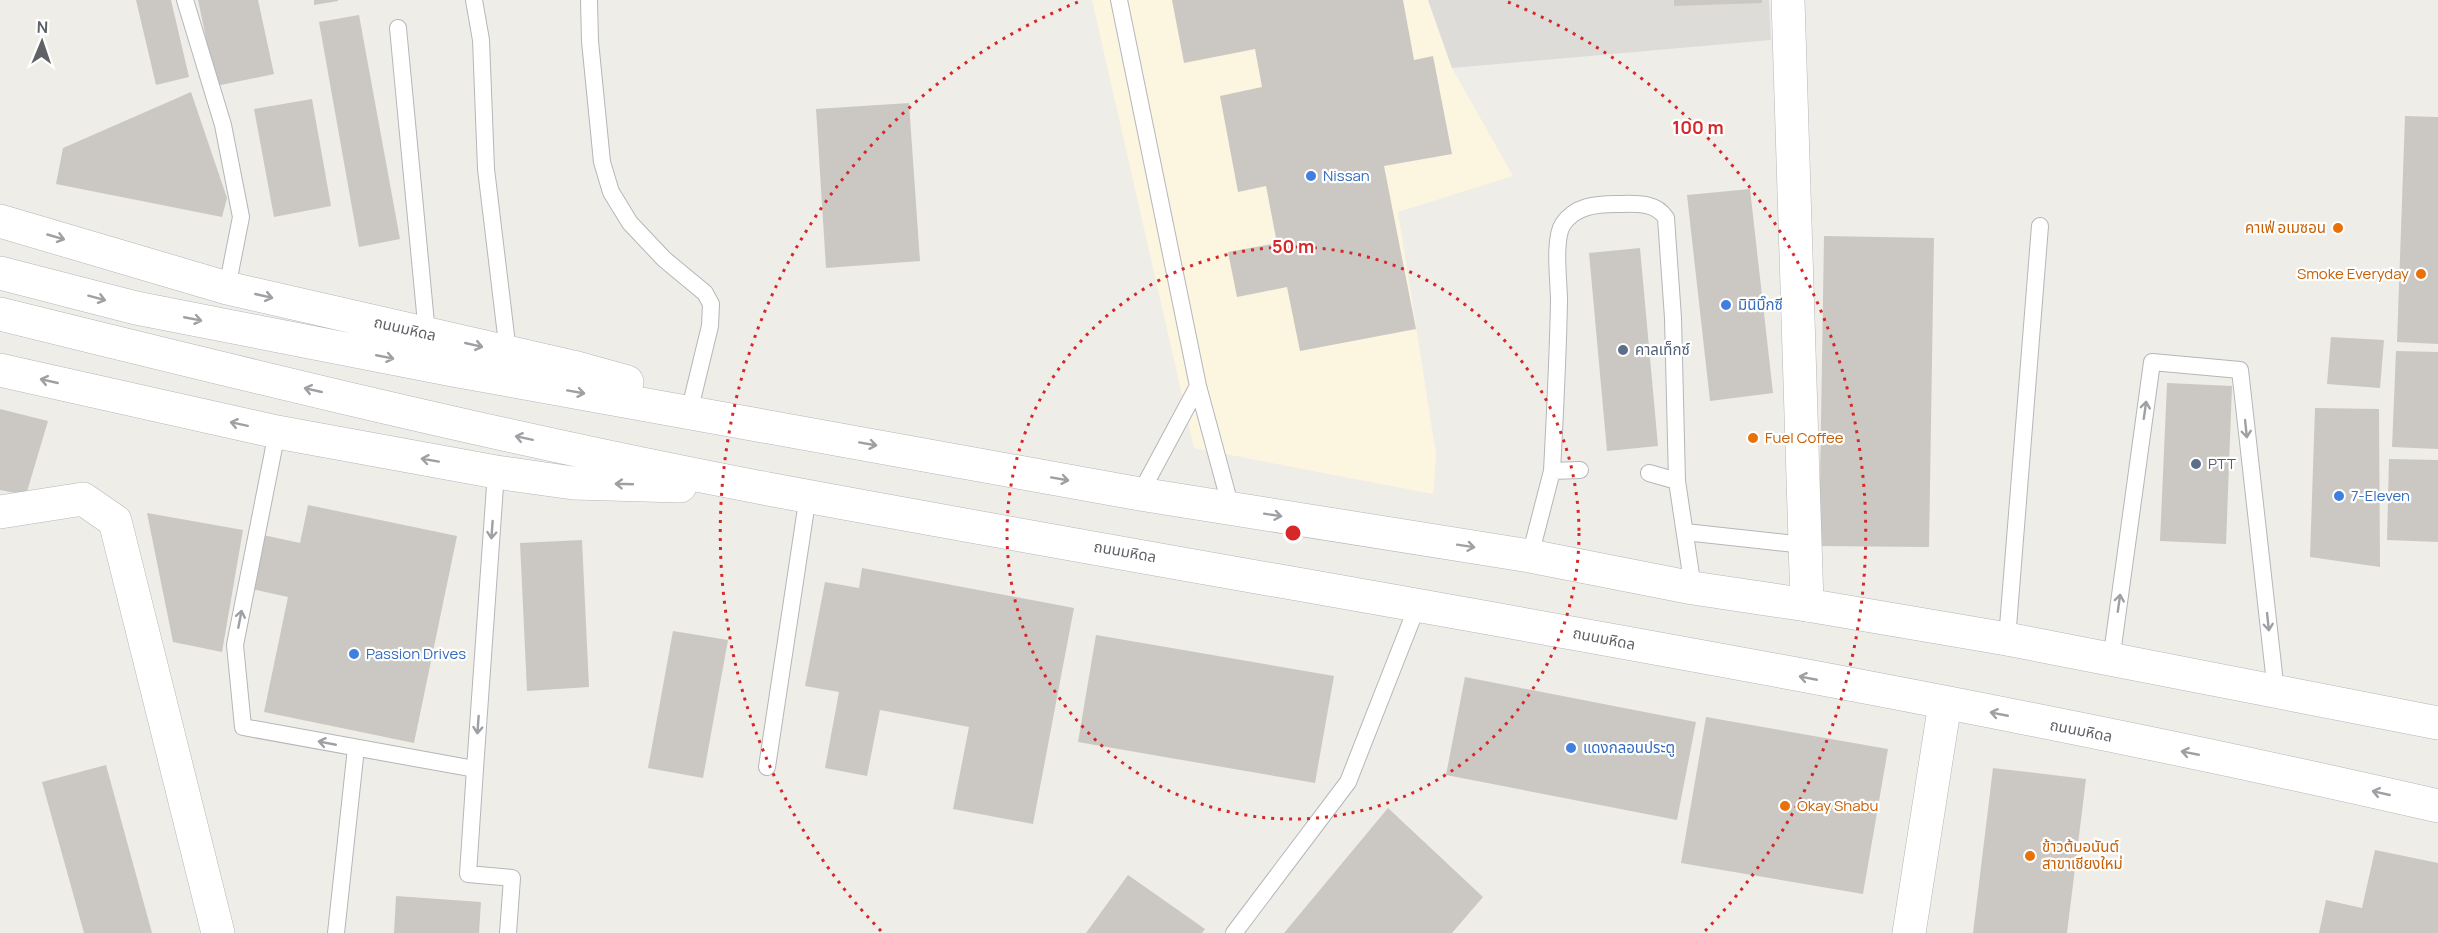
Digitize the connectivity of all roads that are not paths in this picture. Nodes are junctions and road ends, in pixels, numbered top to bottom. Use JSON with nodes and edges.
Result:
{"nodes":[{"id":1,"x":185,"y":0,"type":"edge"},
{"id":2,"x":474,"y":0,"type":"edge"},
{"id":3,"x":590,"y":0,"type":"edge"},
{"id":4,"x":1119,"y":0,"type":"edge"},
{"id":5,"x":1788,"y":0,"type":"edge"},
{"id":6,"x":398,"y":28,"type":"dead end"},
{"id":7,"x":0,"y":221,"type":"edge"},
{"id":8,"x":2040,"y":226,"type":"dead end"},
{"id":9,"x":0,"y":273,"type":"edge"},
{"id":10,"x":227,"y":288,"type":"junction"},
{"id":11,"x":0,"y":314,"type":"edge"},
{"id":12,"x":427,"y":334,"type":"junction"},
{"id":13,"x":508,"y":352,"type":"junction"},
{"id":14,"x":0,"y":370,"type":"edge"},
{"id":15,"x":1198,"y":386,"type":"junction"},
{"id":16,"x":692,"y":400,"type":"junction"},
{"id":17,"x":277,"y":432,"type":"junction"},
{"id":18,"x":811,"y":433,"type":"junction"},
{"id":19,"x":1580,"y":470,"type":"dead end"},
{"id":20,"x":1552,"y":471,"type":"junction"},
{"id":21,"x":496,"y":472,"type":"junction"},
{"id":22,"x":1649,"y":473,"type":"dead end"},
{"id":23,"x":1677,"y":481,"type":"junction"},
{"id":24,"x":766,"y":488,"type":"junction"},
{"id":25,"x":1140,"y":494,"type":"junction"},
{"id":26,"x":808,"y":495,"type":"junction"},
{"id":27,"x":1231,"y":508,"type":"junction"},
{"id":28,"x":0,"y":512,"type":"edge"},
{"id":29,"x":1684,"y":532,"type":"junction"},
{"id":30,"x":1804,"y":545,"type":"junction"},
{"id":31,"x":1530,"y":556,"type":"junction"},
{"id":32,"x":1693,"y":588,"type":"junction"},
{"id":33,"x":1418,"y":604,"type":"junction"},
{"id":34,"x":1807,"y":604,"type":"junction"},
{"id":35,"x":2007,"y":639,"type":"junction"},
{"id":36,"x":2111,"y":661,"type":"junction"},
{"id":37,"x":2276,"y":692,"type":"junction"},
{"id":38,"x":1944,"y":703,"type":"junction"},
{"id":39,"x":2438,"y":723,"type":"edge"},
{"id":40,"x":356,"y":748,"type":"junction"},
{"id":41,"x":766,"y":767,"type":"dead end"},
{"id":42,"x":475,"y":769,"type":"junction"},
{"id":43,"x":2438,"y":806,"type":"edge"},
{"id":44,"x":218,"y":933,"type":"edge"},
{"id":45,"x":336,"y":933,"type":"edge"},
{"id":46,"x":508,"y":933,"type":"edge"},
{"id":47,"x":1234,"y":933,"type":"edge"},
{"id":48,"x":1909,"y":933,"type":"edge"}],
"edges":[{"from":1,"to":10,"type":"lane"},
{"from":2,"to":13,"type":"lane"},
{"from":3,"to":16,"type":"lane"},
{"from":4,"to":15,"type":"lane"},
{"from":5,"to":30,"type":"main road"},
{"from":6,"to":12,"type":"lane"},
{"from":7,"to":10,"type":"main road","name":"ถนนมหิดล","one_way":true},
{"from":8,"to":35,"type":"lane"},
{"from":9,"to":18,"type":"main road","name":"ถนนมหิดล","one_way":true},
{"from":10,"to":12,"type":"main road","name":"ถนนมหิดล","one_way":true},
{"from":24,"to":11,"type":"main road","name":"ถนนมหิดล","one_way":true},
{"from":12,"to":13,"type":"main road","name":"ถนนมหิดล","one_way":true},
{"from":13,"to":16,"type":"main road","name":"ถนนมหิดล"},
{"from":17,"to":14,"type":"main road","name":"ถนนมหิดล","one_way":true},
{"from":15,"to":25,"type":"lane"},
{"from":15,"to":27,"type":"lane"},
{"from":16,"to":18,"type":"main road","name":"ถนนมหิดล"},
{"from":21,"to":17,"type":"main road","name":"ถนนมหิดล","one_way":true},
{"from":40,"to":17,"type":"lane","one_way":true},
{"from":18,"to":25,"type":"main road","name":"ถนนมหิดล","one_way":true},
{"from":19,"to":20,"type":"lane"},
{"from":20,"to":23,"type":"lane"},
{"from":20,"to":31,"type":"lane"},
{"from":24,"to":21,"type":"main road","name":"ถนนมหิดล","one_way":true},
{"from":21,"to":42,"type":"lane","one_way":true},
{"from":22,"to":23,"type":"lane"},
{"from":23,"to":29,"type":"lane"},
{"from":24,"to":26,"type":"main road","name":"ถนนมหิดล"},
{"from":25,"to":27,"type":"main road","name":"ถนนมหิดล"},
{"from":26,"to":33,"type":"main road","name":"ถนนมหิดล"},
{"from":26,"to":41,"type":"lane"},
{"from":27,"to":31,"type":"main road","name":"ถนนมหิดล","one_way":true},
{"from":28,"to":44,"type":"main road"},
{"from":29,"to":30,"type":"lane"},
{"from":29,"to":32,"type":"lane"},
{"from":30,"to":34,"type":"main road"},
{"from":31,"to":32,"type":"main road","name":"ถนนมหิดล"},
{"from":32,"to":34,"type":"main road","name":"ถนนมหิดล"},
{"from":38,"to":33,"type":"main road","name":"ถนนมหิดล","one_way":true},
{"from":33,"to":47,"type":"lane"},
{"from":34,"to":35,"type":"main road","name":"ถนนมหิดล"},
{"from":35,"to":36,"type":"main road","name":"ถนนมหิดล"},
{"from":36,"to":37,"type":"main road","name":"ถนนมหิดล"},
{"from":36,"to":37,"type":"lane","one_way":true},
{"from":37,"to":39,"type":"main road","name":"ถนนมหิดล"},
{"from":43,"to":38,"type":"main road","name":"ถนนมหิดล","one_way":true},
{"from":38,"to":48,"type":"main road"},
{"from":40,"to":42,"type":"lane"},
{"from":40,"to":45,"type":"lane"},
{"from":42,"to":46,"type":"lane"}]}
